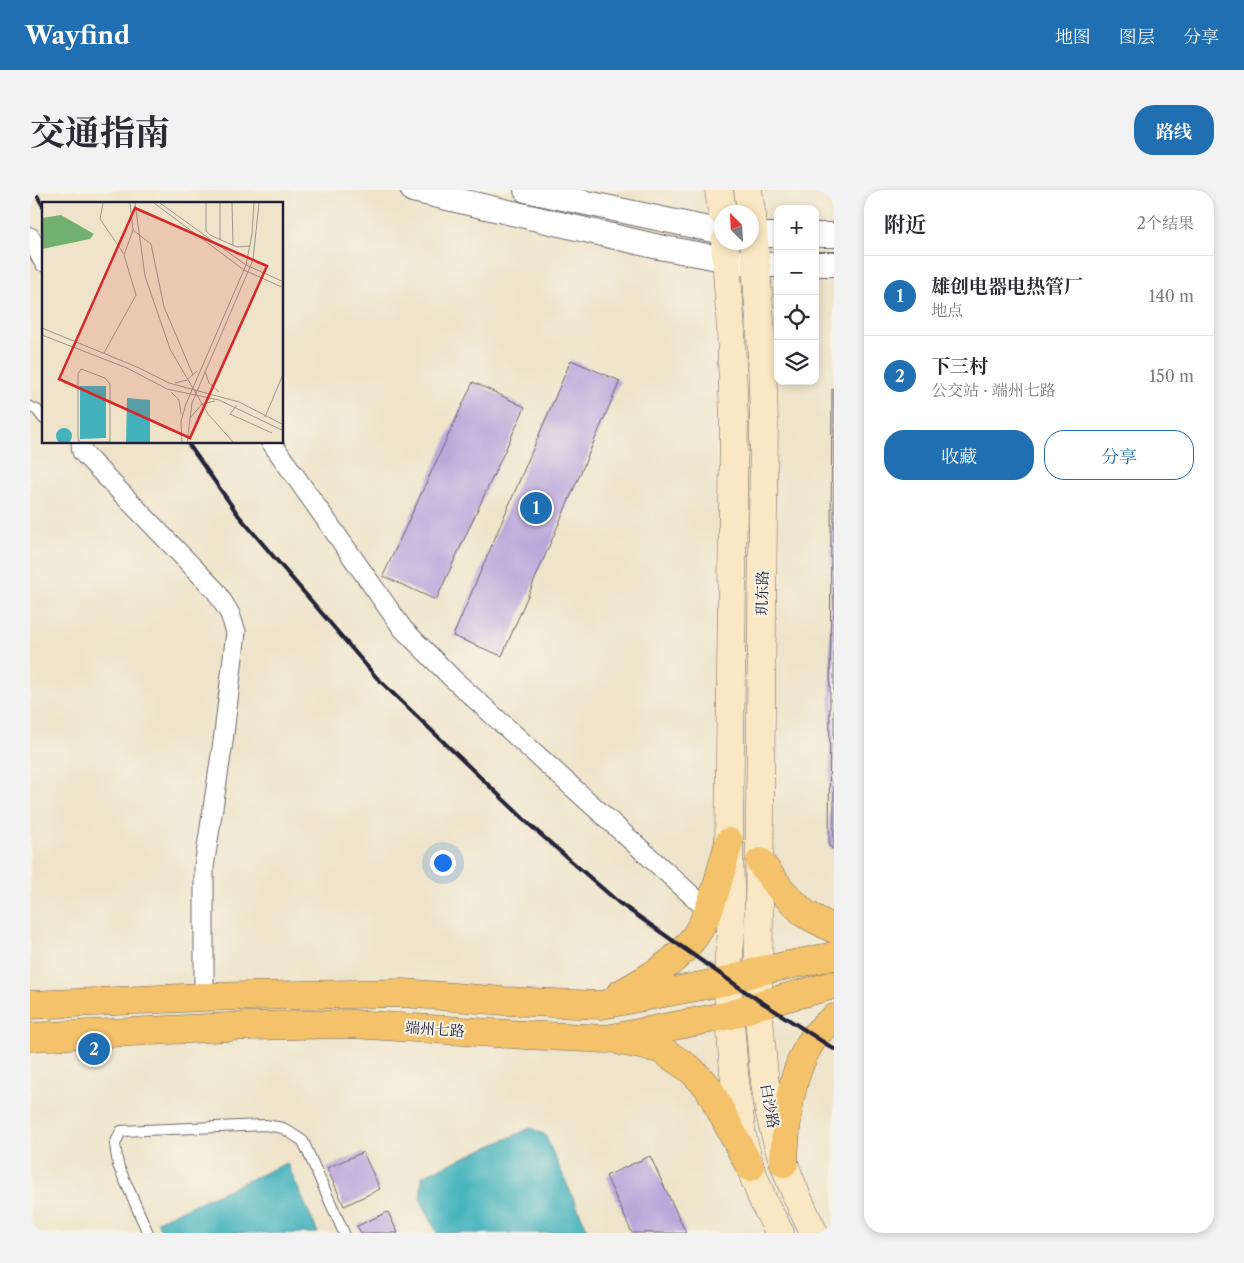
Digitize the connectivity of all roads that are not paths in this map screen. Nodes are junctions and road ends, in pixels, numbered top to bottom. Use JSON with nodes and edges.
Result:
{"nodes":[{"id":1,"x":412,"y":190,"type":"edge"},
{"id":2,"x":526,"y":190,"type":"edge"},
{"id":3,"x":718,"y":190,"type":"edge"},
{"id":4,"x":748,"y":190,"type":"edge"},
{"id":5,"x":721,"y":205,"type":"edge"},
{"id":6,"x":752,"y":205,"type":"edge"},
{"id":7,"x":714,"y":230,"type":"edge"},
{"id":8,"x":759,"y":235,"type":"edge"},
{"id":9,"x":819,"y":235,"type":"edge"},
{"id":10,"x":834,"y":235,"type":"edge"},
{"id":11,"x":30,"y":238,"type":"edge"},
{"id":12,"x":726,"y":251,"type":"edge"},
{"id":13,"x":42,"y":259,"type":"edge"},
{"id":14,"x":819,"y":264,"type":"edge"},
{"id":15,"x":834,"y":264,"type":"edge"},
{"id":16,"x":767,"y":265,"type":"edge"},
{"id":17,"x":30,"y":407,"type":"edge"},
{"id":18,"x":42,"y":416,"type":"edge"},
{"id":19,"x":272,"y":444,"type":"edge"},
{"id":20,"x":77,"y":446,"type":"edge"},
{"id":21,"x":730,"y":842,"type":"junction"},
{"id":22,"x":760,"y":862,"type":"junction"},
{"id":23,"x":708,"y":910,"type":"junction"},
{"id":24,"x":834,"y":929,"type":"edge"},
{"id":25,"x":834,"y":956,"type":"edge"},
{"id":26,"x":759,"y":971,"type":"junction"},
{"id":27,"x":728,"y":981,"type":"junction"},
{"id":28,"x":834,"y":985,"type":"edge"},
{"id":29,"x":204,"y":997,"type":"junction"},
{"id":30,"x":30,"y":1005,"type":"edge"},
{"id":31,"x":601,"y":1005,"type":"junction"},
{"id":32,"x":758,"y":1005,"type":"junction"},
{"id":33,"x":730,"y":1015,"type":"junction"},
{"id":34,"x":834,"y":1018,"type":"edge"},
{"id":35,"x":30,"y":1037,"type":"edge"},
{"id":36,"x":607,"y":1039,"type":"junction"},
{"id":37,"x":784,"y":1163,"type":"junction"},
{"id":38,"x":750,"y":1167,"type":"junction"},
{"id":39,"x":148,"y":1233,"type":"edge"},
{"id":40,"x":344,"y":1233,"type":"edge"},
{"id":41,"x":780,"y":1233,"type":"edge"},
{"id":42,"x":814,"y":1233,"type":"edge"}],
"edges":[{"from":1,"to":12,"type":"street"},
{"from":2,"to":7,"type":"street"},
{"from":3,"to":5,"type":"main road"},
{"from":4,"to":6,"type":"main road","name":"玑东路"},
{"from":8,"to":16,"type":"main road","name":"玑东路"},
{"from":9,"to":10,"type":"street"},
{"from":11,"to":13,"type":"street"},
{"from":12,"to":16,"type":"street"},
{"from":12,"to":21,"type":"main road","name":"玑东路"},
{"from":14,"to":15,"type":"street"},
{"from":16,"to":22,"type":"main road","name":"玑东路"},
{"from":17,"to":18,"type":"lane"},
{"from":19,"to":23,"type":"street"},
{"from":20,"to":29,"type":"street"},
{"from":21,"to":23,"type":"main road"},
{"from":21,"to":27,"type":"main road","name":"玑东路"},
{"from":22,"to":24,"type":"main road"},
{"from":22,"to":26,"type":"main road","name":"玑东路"},
{"from":23,"to":31,"type":"main road"},
{"from":25,"to":26,"type":"main road"},
{"from":26,"to":27,"type":"main road"},
{"from":26,"to":32,"type":"main road","name":"白沙路"},
{"from":27,"to":31,"type":"main road"},
{"from":27,"to":33,"type":"main road","name":"白沙路"},
{"from":28,"to":32,"type":"main road","name":"端州七路"},
{"from":29,"to":30,"type":"main road"},
{"from":29,"to":31,"type":"main road"},
{"from":32,"to":33,"type":"main road","name":"端州七路"},
{"from":32,"to":37,"type":"main road","name":"白沙路"},
{"from":33,"to":36,"type":"main road","name":"端州七路"},
{"from":33,"to":38,"type":"main road","name":"白沙路"},
{"from":34,"to":37,"type":"main road"},
{"from":35,"to":36,"type":"main road","name":"端州七路"},
{"from":36,"to":38,"type":"main road"},
{"from":37,"to":42,"type":"main road","name":"白沙路"},
{"from":38,"to":41,"type":"main road","name":"白沙路"},
{"from":39,"to":40,"type":"lane"}]}
